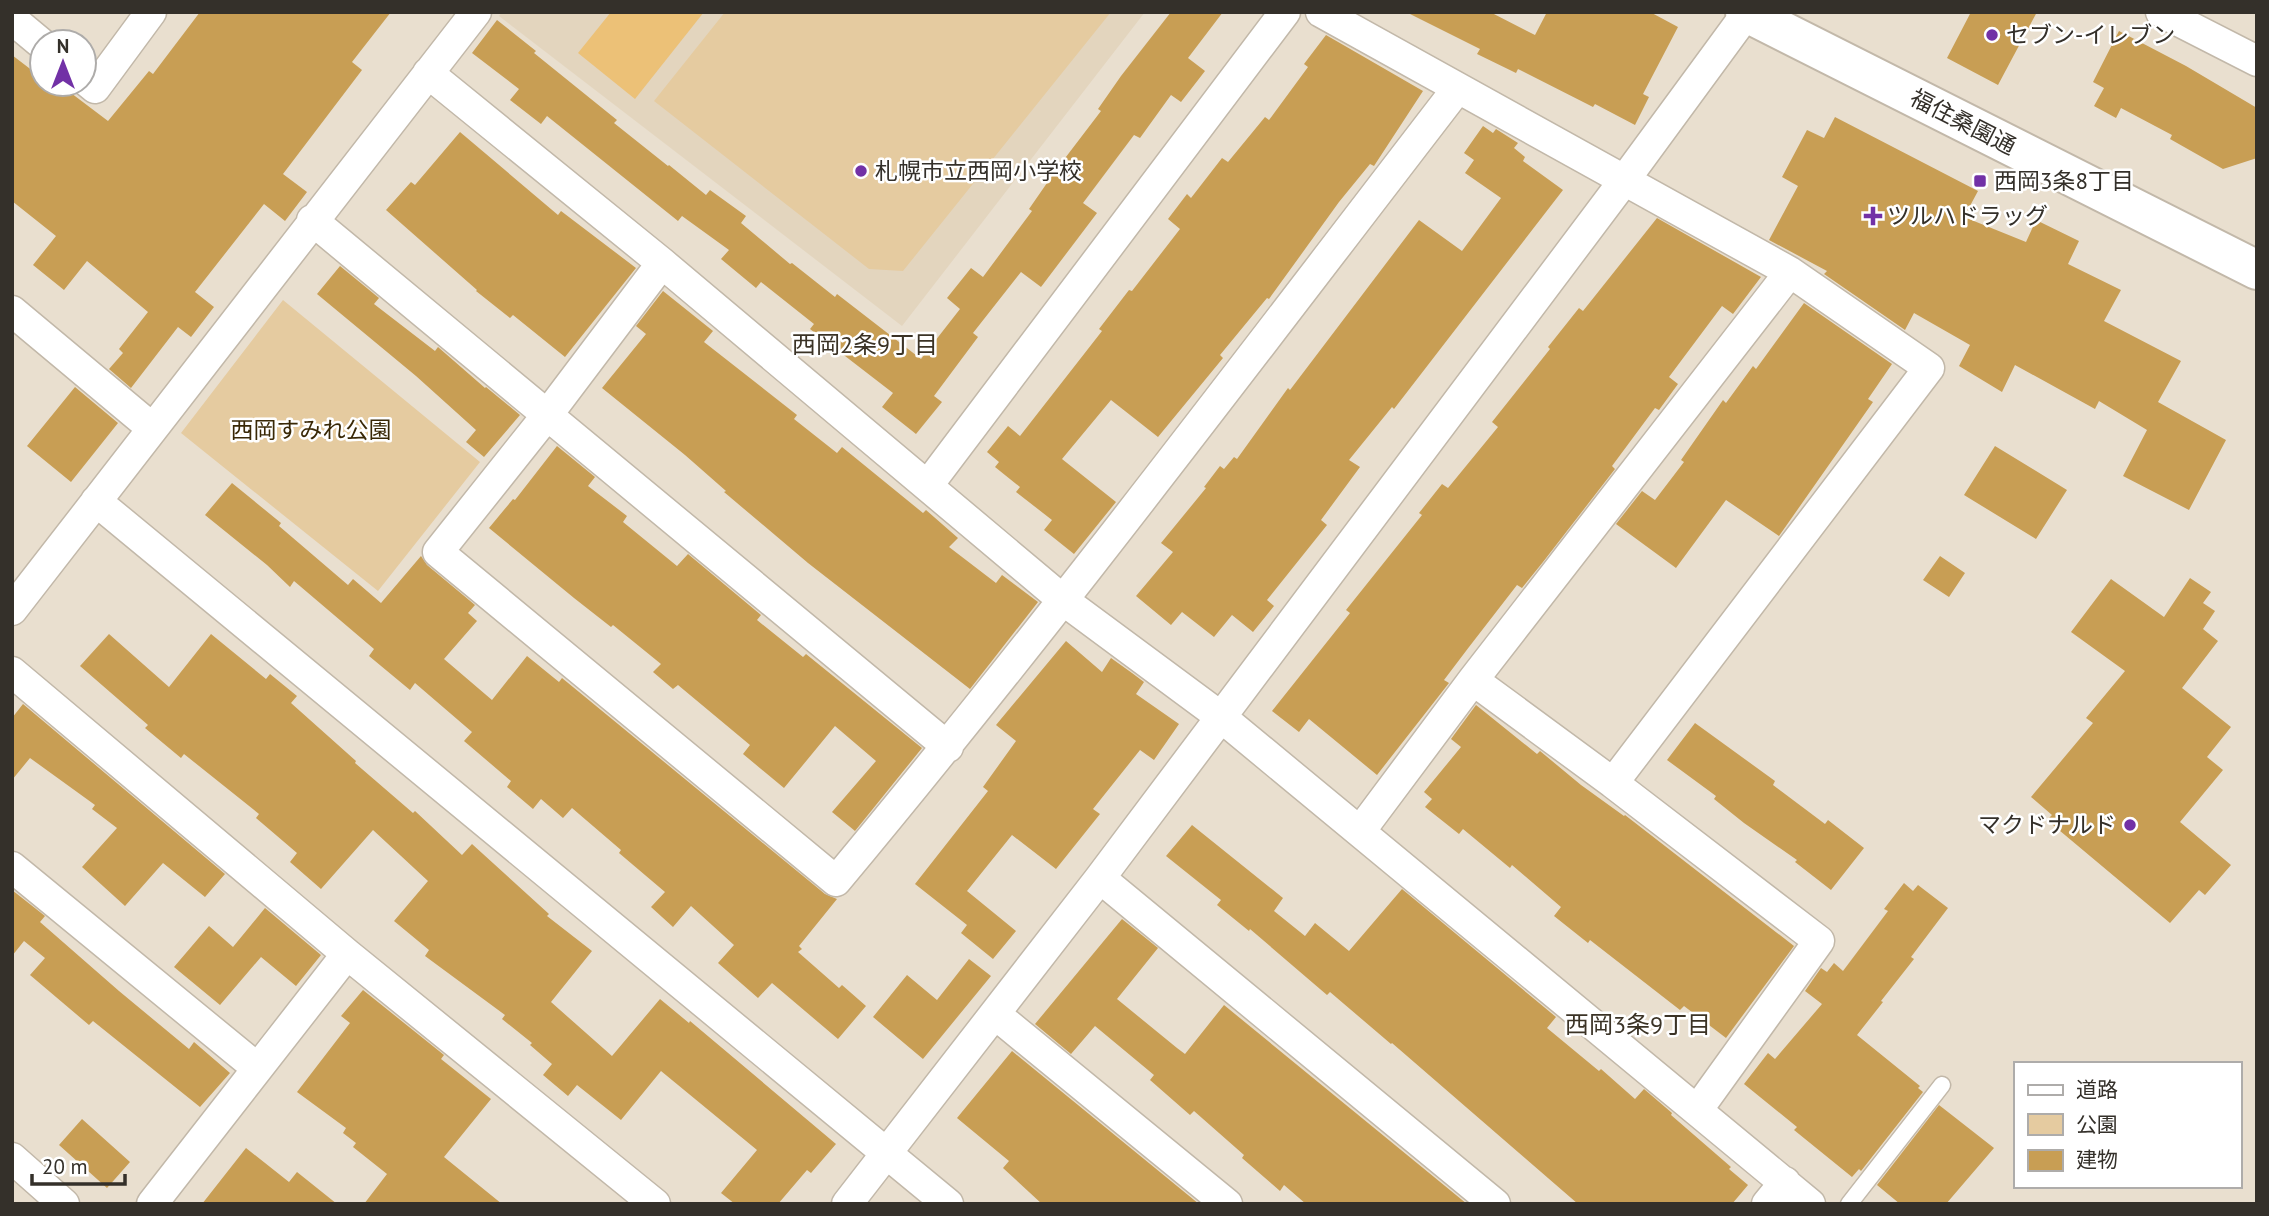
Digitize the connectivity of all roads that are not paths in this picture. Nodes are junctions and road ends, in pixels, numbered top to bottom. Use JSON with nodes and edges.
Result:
{"nodes":[{"id":1,"x":151,"y":12,"type":"edge"},
{"id":2,"x":1284,"y":12,"type":"edge"},
{"id":3,"x":1321,"y":12,"type":"edge"},
{"id":4,"x":2161,"y":12,"type":"edge"},
{"id":5,"x":1746,"y":13,"type":"edge"},
{"id":6,"x":462,"y":17,"type":"edge"},
{"id":7,"x":12,"y":19,"type":"edge"},
{"id":8,"x":28,"y":32,"type":"edge"},
{"id":9,"x":2257,"y":61,"type":"edge"},
{"id":10,"x":428,"y":73,"type":"junction"},
{"id":11,"x":98,"y":84,"type":"edge"},
{"id":12,"x":1457,"y":89,"type":"junction"},
{"id":13,"x":1623,"y":181,"type":"junction"},
{"id":14,"x":312,"y":220,"type":"junction"},
{"id":15,"x":662,"y":263,"type":"junction"},
{"id":16,"x":2257,"y":270,"type":"edge"},
{"id":17,"x":1790,"y":272,"type":"junction"},
{"id":18,"x":12,"y":311,"type":"edge"},
{"id":19,"x":548,"y":414,"type":"junction"},
{"id":20,"x":152,"y":428,"type":"junction"},
{"id":21,"x":928,"y":485,"type":"junction"},
{"id":22,"x":96,"y":501,"type":"junction"},
{"id":23,"x":17,"y":595,"type":"edge"},
{"id":24,"x":1063,"y":600,"type":"junction"},
{"id":25,"x":12,"y":672,"type":"edge"},
{"id":26,"x":1473,"y":680,"type":"junction"},
{"id":27,"x":1221,"y":716,"type":"junction"},
{"id":28,"x":948,"y":747,"type":"junction"},
{"id":29,"x":1613,"y":783,"type":"junction"},
{"id":30,"x":1361,"y":830,"type":"junction"},
{"id":31,"x":12,"y":867,"type":"edge"},
{"id":32,"x":1100,"y":878,"type":"junction"},
{"id":33,"x":347,"y":954,"type":"junction"},
{"id":34,"x":995,"y":1014,"type":"junction"},
{"id":35,"x":257,"y":1069,"type":"junction"},
{"id":36,"x":1942,"y":1085,"type":"dead end"},
{"id":37,"x":1698,"y":1109,"type":"junction"},
{"id":38,"x":887,"y":1154,"type":"junction"},
{"id":39,"x":12,"y":1158,"type":"edge"},
{"id":40,"x":1776,"y":1193,"type":"edge"},
{"id":41,"x":640,"y":1199,"type":"edge"},
{"id":42,"x":64,"y":1204,"type":"edge"},
{"id":43,"x":152,"y":1204,"type":"edge"},
{"id":44,"x":846,"y":1204,"type":"edge"},
{"id":45,"x":948,"y":1204,"type":"edge"},
{"id":46,"x":1227,"y":1204,"type":"edge"},
{"id":47,"x":1494,"y":1204,"type":"edge"},
{"id":48,"x":1810,"y":1204,"type":"edge"},
{"id":49,"x":1849,"y":1204,"type":"edge"}],
"edges":[{"from":1,"to":11,"type":"street"},
{"from":2,"to":21,"type":"street"},
{"from":3,"to":12,"type":"street"},
{"from":4,"to":9,"type":"street"},
{"from":5,"to":13,"type":"street"},
{"from":5,"to":16,"type":"street","name":"福住桑園通"},
{"from":6,"to":10,"type":"street"},
{"from":7,"to":8,"type":"street"},
{"from":10,"to":14,"type":"street"},
{"from":10,"to":15,"type":"street"},
{"from":12,"to":13,"type":"street"},
{"from":12,"to":24,"type":"street"},
{"from":13,"to":17,"type":"street"},
{"from":13,"to":27,"type":"street"},
{"from":14,"to":19,"type":"street"},
{"from":14,"to":20,"type":"street"},
{"from":15,"to":19,"type":"street"},
{"from":15,"to":21,"type":"street"},
{"from":17,"to":26,"type":"street"},
{"from":17,"to":29,"type":"street"},
{"from":18,"to":20,"type":"street"},
{"from":19,"to":28,"type":"street"},
{"from":19,"to":28,"type":"street"},
{"from":20,"to":22,"type":"street"},
{"from":21,"to":24,"type":"street"},
{"from":22,"to":23,"type":"street"},
{"from":22,"to":38,"type":"street"},
{"from":24,"to":27,"type":"street"},
{"from":24,"to":28,"type":"street"},
{"from":25,"to":33,"type":"street"},
{"from":26,"to":29,"type":"street"},
{"from":26,"to":30,"type":"street"},
{"from":27,"to":30,"type":"street"},
{"from":27,"to":32,"type":"street"},
{"from":29,"to":37,"type":"street"},
{"from":30,"to":37,"type":"street"},
{"from":31,"to":35,"type":"street"},
{"from":32,"to":34,"type":"street"},
{"from":32,"to":47,"type":"street"},
{"from":33,"to":35,"type":"street"},
{"from":33,"to":41,"type":"street"},
{"from":34,"to":38,"type":"street"},
{"from":34,"to":46,"type":"street"},
{"from":35,"to":43,"type":"street"},
{"from":36,"to":49,"type":"lane"},
{"from":37,"to":40,"type":"street"},
{"from":38,"to":44,"type":"street"},
{"from":38,"to":45,"type":"street"},
{"from":39,"to":42,"type":"street"},
{"from":40,"to":48,"type":"street"}]}
